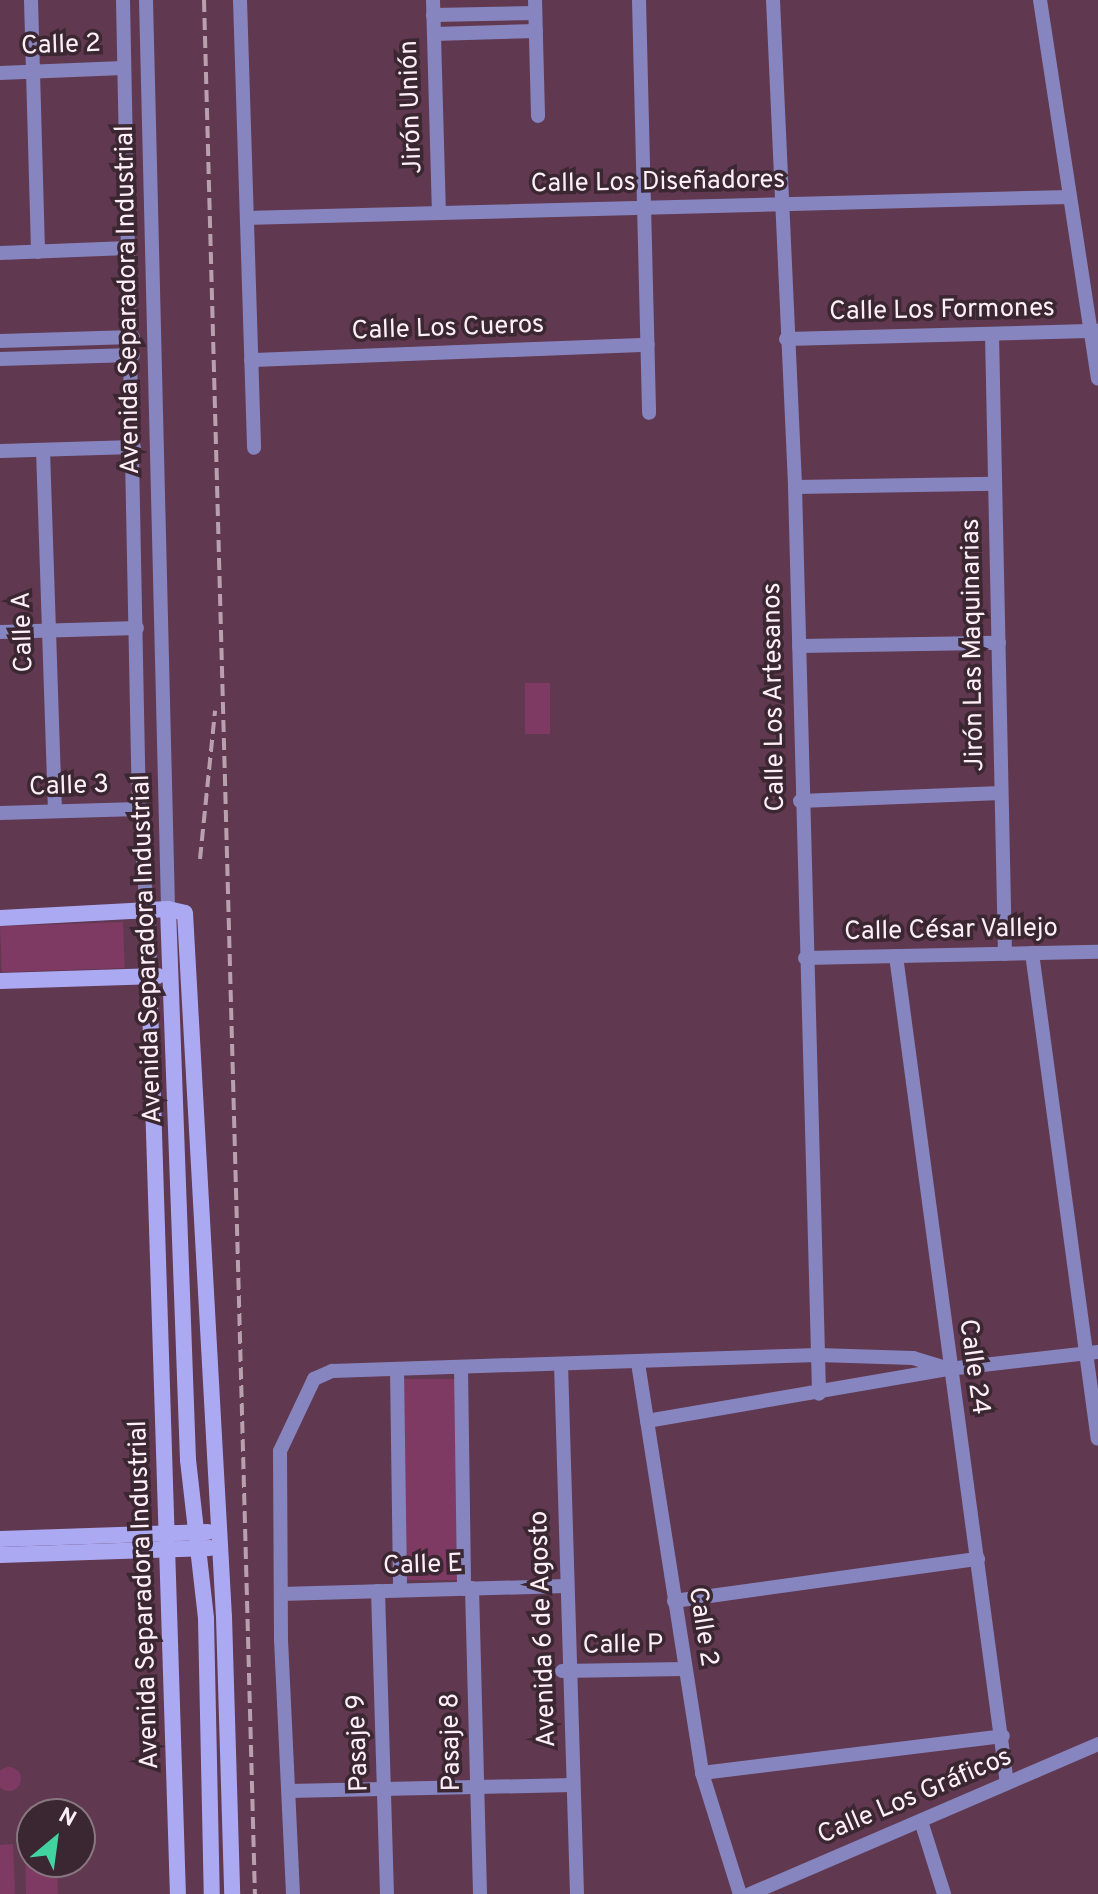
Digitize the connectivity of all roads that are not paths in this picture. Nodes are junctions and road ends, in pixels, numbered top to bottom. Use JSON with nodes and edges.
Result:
{"nodes":[{"id":1,"x":31,"y":0,"type":"edge"},
{"id":2,"x":123,"y":0,"type":"edge"},
{"id":3,"x":146,"y":0,"type":"edge"},
{"id":4,"x":240,"y":0,"type":"edge"},
{"id":5,"x":639,"y":0,"type":"edge"},
{"id":6,"x":773,"y":0,"type":"edge"},
{"id":7,"x":1040,"y":0,"type":"edge"},
{"id":8,"x":535,"y":7,"type":"edge"},
{"id":9,"x":433,"y":8,"type":"edge"},
{"id":10,"x":536,"y":31,"type":"junction"},
{"id":11,"x":434,"y":34,"type":"junction"},
{"id":12,"x":123,"y":68,"type":"junction"},
{"id":13,"x":33,"y":72,"type":"junction"},
{"id":14,"x":0,"y":73,"type":"edge"},
{"id":15,"x":538,"y":116,"type":"dead end"},
{"id":16,"x":1069,"y":197,"type":"junction"},
{"id":17,"x":781,"y":204,"type":"junction"},
{"id":18,"x":644,"y":208,"type":"junction"},
{"id":19,"x":439,"y":213,"type":"junction"},
{"id":20,"x":248,"y":218,"type":"junction"},
{"id":21,"x":128,"y":248,"type":"junction"},
{"id":22,"x":38,"y":252,"type":"junction"},
{"id":23,"x":0,"y":253,"type":"edge"},
{"id":24,"x":1094,"y":331,"type":"edge"},
{"id":25,"x":992,"y":334,"type":"junction"},
{"id":26,"x":133,"y":337,"type":"junction"},
{"id":27,"x":786,"y":339,"type":"junction"},
{"id":28,"x":0,"y":341,"type":"edge"},
{"id":29,"x":648,"y":345,"type":"junction"},
{"id":30,"x":133,"y":355,"type":"junction"},
{"id":31,"x":0,"y":359,"type":"edge"},
{"id":32,"x":251,"y":360,"type":"junction"},
{"id":33,"x":1098,"y":379,"type":"edge"},
{"id":34,"x":649,"y":413,"type":"dead end"},
{"id":35,"x":134,"y":447,"type":"junction"},
{"id":36,"x":254,"y":448,"type":"dead end"},
{"id":37,"x":43,"y":450,"type":"junction"},
{"id":38,"x":0,"y":451,"type":"edge"},
{"id":39,"x":995,"y":484,"type":"junction"},
{"id":40,"x":795,"y":487,"type":"junction"},
{"id":41,"x":137,"y":628,"type":"junction"},
{"id":42,"x":0,"y":632,"type":"edge"},
{"id":43,"x":48,"y":632,"type":"junction"},
{"id":44,"x":999,"y":643,"type":"junction"},
{"id":45,"x":799,"y":646,"type":"junction"},
{"id":46,"x":1001,"y":793,"type":"junction"},
{"id":47,"x":800,"y":801,"type":"junction"},
{"id":48,"x":139,"y":809,"type":"junction"},
{"id":49,"x":55,"y":811,"type":"junction"},
{"id":50,"x":0,"y":813,"type":"edge"},
{"id":51,"x":168,"y":909,"type":"junction"},
{"id":52,"x":147,"y":910,"type":"junction"},
{"id":53,"x":0,"y":918,"type":"edge"},
{"id":54,"x":1098,"y":952,"type":"edge"},
{"id":55,"x":1032,"y":953,"type":"junction"},
{"id":56,"x":1005,"y":954,"type":"junction"},
{"id":57,"x":896,"y":956,"type":"junction"},
{"id":58,"x":805,"y":958,"type":"junction"},
{"id":59,"x":170,"y":976,"type":"junction"},
{"id":60,"x":189,"y":976,"type":"junction"},
{"id":61,"x":149,"y":977,"type":"junction"},
{"id":62,"x":0,"y":981,"type":"edge"},
{"id":63,"x":1092,"y":1353,"type":"edge"},
{"id":64,"x":818,"y":1355,"type":"junction"},
{"id":65,"x":638,"y":1363,"type":"junction"},
{"id":66,"x":556,"y":1364,"type":"junction"},
{"id":67,"x":461,"y":1367,"type":"junction"},
{"id":68,"x":397,"y":1369,"type":"junction"},
{"id":69,"x":948,"y":1369,"type":"junction"},
{"id":70,"x":819,"y":1394,"type":"junction"},
{"id":71,"x":647,"y":1421,"type":"junction"},
{"id":72,"x":1098,"y":1439,"type":"edge"},
{"id":73,"x":0,"y":1539,"type":"edge"},
{"id":74,"x":200,"y":1540,"type":"junction"},
{"id":75,"x":218,"y":1540,"type":"junction"},
{"id":76,"x":169,"y":1542,"type":"junction"},
{"id":77,"x":24,"y":1546,"type":"junction"},
{"id":78,"x":0,"y":1555,"type":"edge"},
{"id":79,"x":978,"y":1559,"type":"junction"},
{"id":80,"x":563,"y":1586,"type":"junction"},
{"id":81,"x":468,"y":1588,"type":"junction"},
{"id":82,"x":400,"y":1590,"type":"junction"},
{"id":83,"x":378,"y":1591,"type":"junction"},
{"id":84,"x":281,"y":1594,"type":"junction"},
{"id":85,"x":674,"y":1601,"type":"junction"},
{"id":86,"x":684,"y":1669,"type":"junction"},
{"id":87,"x":566,"y":1671,"type":"junction"},
{"id":88,"x":1003,"y":1736,"type":"junction"},
{"id":89,"x":1098,"y":1744,"type":"edge"},
{"id":90,"x":702,"y":1773,"type":"junction"},
{"id":91,"x":1007,"y":1783,"type":"junction"},
{"id":92,"x":569,"y":1785,"type":"junction"},
{"id":93,"x":477,"y":1786,"type":"junction"},
{"id":94,"x":385,"y":1789,"type":"junction"},
{"id":95,"x":289,"y":1791,"type":"junction"},
{"id":96,"x":921,"y":1821,"type":"junction"},
{"id":97,"x":178,"y":1894,"type":"edge"},
{"id":98,"x":212,"y":1894,"type":"edge"},
{"id":99,"x":232,"y":1894,"type":"edge"},
{"id":100,"x":293,"y":1894,"type":"edge"},
{"id":101,"x":387,"y":1894,"type":"edge"},
{"id":102,"x":480,"y":1894,"type":"edge"},
{"id":103,"x":569,"y":1894,"type":"edge"},
{"id":104,"x":577,"y":1894,"type":"edge"},
{"id":105,"x":740,"y":1894,"type":"edge"},
{"id":106,"x":750,"y":1894,"type":"edge"},
{"id":107,"x":944,"y":1894,"type":"edge"}],
"edges":[{"from":1,"to":13,"type":"street"},
{"from":2,"to":12,"type":"street","name":"Avenida Separadora Industrial"},
{"from":3,"to":51,"type":"street","name":"Avenida Separadora Industrial"},
{"from":4,"to":20,"type":"street"},
{"from":5,"to":18,"type":"street"},
{"from":6,"to":17,"type":"street","name":"Calle Los Artesanos"},
{"from":7,"to":16,"type":"street"},
{"from":8,"to":9,"type":"street"},
{"from":8,"to":10,"type":"street"},
{"from":9,"to":11,"type":"street","name":"Jirón Unión"},
{"from":10,"to":11,"type":"street"},
{"from":10,"to":15,"type":"street"},
{"from":11,"to":19,"type":"street","name":"Jirón Unión"},
{"from":12,"to":13,"type":"street","name":"Calle 2"},
{"from":12,"to":21,"type":"street","name":"Avenida Separadora Industrial"},
{"from":13,"to":14,"type":"street","name":"Calle 2"},
{"from":13,"to":22,"type":"street"},
{"from":16,"to":17,"type":"street","name":"Calle Los Diseñadores"},
{"from":16,"to":24,"type":"street"},
{"from":17,"to":18,"type":"street","name":"Calle Los Diseñadores"},
{"from":17,"to":27,"type":"street","name":"Calle Los Artesanos"},
{"from":18,"to":19,"type":"street","name":"Calle Los Diseñadores"},
{"from":18,"to":29,"type":"street"},
{"from":19,"to":20,"type":"street","name":"Calle Los Diseñadores"},
{"from":20,"to":32,"type":"street"},
{"from":21,"to":22,"type":"street"},
{"from":21,"to":26,"type":"street","name":"Avenida Separadora Industrial"},
{"from":22,"to":23,"type":"street"},
{"from":24,"to":25,"type":"street","name":"Calle Los Formones"},
{"from":24,"to":33,"type":"street"},
{"from":25,"to":27,"type":"street","name":"Calle Los Formones"},
{"from":25,"to":39,"type":"street","name":"Jirón Las Maquinarias"},
{"from":26,"to":28,"type":"street"},
{"from":26,"to":30,"type":"street","name":"Avenida Separadora Industrial"},
{"from":27,"to":40,"type":"street","name":"Calle Los Artesanos"},
{"from":29,"to":32,"type":"street","name":"Calle Los Cueros"},
{"from":29,"to":34,"type":"street"},
{"from":30,"to":31,"type":"street"},
{"from":30,"to":35,"type":"street","name":"Avenida Separadora Industrial"},
{"from":32,"to":36,"type":"street"},
{"from":35,"to":37,"type":"street"},
{"from":35,"to":41,"type":"street","name":"Avenida Separadora Industrial"},
{"from":37,"to":38,"type":"street"},
{"from":37,"to":43,"type":"street","name":"Calle A"},
{"from":39,"to":40,"type":"street"},
{"from":39,"to":44,"type":"street","name":"Jirón Las Maquinarias"},
{"from":40,"to":45,"type":"street","name":"Calle Los Artesanos"},
{"from":41,"to":43,"type":"street"},
{"from":41,"to":48,"type":"street","name":"Avenida Separadora Industrial"},
{"from":42,"to":43,"type":"street"},
{"from":43,"to":49,"type":"street","name":"Calle A"},
{"from":44,"to":45,"type":"street"},
{"from":44,"to":46,"type":"street","name":"Jirón Las Maquinarias"},
{"from":45,"to":47,"type":"street","name":"Calle Los Artesanos"},
{"from":46,"to":47,"type":"street"},
{"from":46,"to":56,"type":"street","name":"Jirón Las Maquinarias"},
{"from":47,"to":58,"type":"street","name":"Calle Los Artesanos"},
{"from":48,"to":49,"type":"street","name":"Calle 3"},
{"from":48,"to":52,"type":"street","name":"Avenida Separadora Industrial"},
{"from":49,"to":50,"type":"street","name":"Calle 3"},
{"from":51,"to":52,"type":"main road"},
{"from":51,"to":59,"type":"main road","name":"Avenida Separadora Industrial"},
{"from":51,"to":60,"type":"main road","name":"Avenida Separadora Industrial"},
{"from":52,"to":53,"type":"main road"},
{"from":52,"to":61,"type":"main road","name":"Avenida Separadora Industrial"},
{"from":54,"to":55,"type":"street","name":"Calle César Vallejo"},
{"from":55,"to":56,"type":"street","name":"Calle César Vallejo"},
{"from":55,"to":63,"type":"street"},
{"from":56,"to":57,"type":"street","name":"Calle César Vallejo"},
{"from":57,"to":58,"type":"street","name":"Calle César Vallejo"},
{"from":57,"to":69,"type":"street","name":"Calle 24"},
{"from":58,"to":64,"type":"street","name":"Calle Los Artesanos"},
{"from":59,"to":60,"type":"main road"},
{"from":59,"to":61,"type":"main road"},
{"from":59,"to":74,"type":"main road","name":"Avenida Separadora Industrial"},
{"from":60,"to":75,"type":"main road","name":"Avenida Separadora Industrial"},
{"from":61,"to":62,"type":"main road"},
{"from":61,"to":76,"type":"main road","name":"Avenida Separadora Industrial"},
{"from":63,"to":69,"type":"street"},
{"from":63,"to":72,"type":"street"},
{"from":64,"to":65,"type":"street"},
{"from":64,"to":69,"type":"street"},
{"from":64,"to":70,"type":"street","name":"Calle Los Artesanos"},
{"from":65,"to":66,"type":"street"},
{"from":65,"to":71,"type":"street","name":"Calle 2"},
{"from":66,"to":67,"type":"street"},
{"from":66,"to":80,"type":"street","name":"Avenida 6 de Agosto"},
{"from":67,"to":68,"type":"street"},
{"from":67,"to":81,"type":"street","name":"Pasaje 8"},
{"from":68,"to":82,"type":"street"},
{"from":68,"to":84,"type":"street"},
{"from":69,"to":70,"type":"street"},
{"from":69,"to":79,"type":"street","name":"Calle 24"},
{"from":70,"to":71,"type":"street"},
{"from":71,"to":85,"type":"street","name":"Calle 2"},
{"from":73,"to":77,"type":"main road"},
{"from":74,"to":75,"type":"main road"},
{"from":74,"to":76,"type":"main road"},
{"from":74,"to":98,"type":"main road","name":"Avenida Separadora Industrial"},
{"from":75,"to":99,"type":"main road","name":"Avenida Separadora Industrial"},
{"from":76,"to":77,"type":"main road"},
{"from":76,"to":97,"type":"main road","name":"Avenida Separadora Industrial"},
{"from":77,"to":78,"type":"main road"},
{"from":79,"to":85,"type":"street"},
{"from":79,"to":88,"type":"street","name":"Calle 24"},
{"from":80,"to":81,"type":"street","name":"Calle E"},
{"from":80,"to":87,"type":"street","name":"Avenida 6 de Agosto"},
{"from":81,"to":82,"type":"street","name":"Calle E"},
{"from":81,"to":93,"type":"street","name":"Pasaje 8"},
{"from":82,"to":83,"type":"street","name":"Calle E"},
{"from":83,"to":84,"type":"street","name":"Calle E"},
{"from":83,"to":94,"type":"street","name":"Pasaje 9"},
{"from":84,"to":95,"type":"street"},
{"from":85,"to":86,"type":"street","name":"Calle 2"},
{"from":86,"to":87,"type":"street","name":"Calle P"},
{"from":86,"to":90,"type":"street","name":"Calle 2"},
{"from":87,"to":92,"type":"street","name":"Avenida 6 de Agosto"},
{"from":88,"to":90,"type":"street"},
{"from":88,"to":91,"type":"street","name":"Calle 24"},
{"from":89,"to":91,"type":"street","name":"Calle Los Gráficos"},
{"from":90,"to":105,"type":"street","name":"Calle 2"},
{"from":91,"to":96,"type":"street","name":"Calle Los Gráficos"},
{"from":92,"to":93,"type":"street"},
{"from":92,"to":103,"type":"street","name":"Avenida 6 de Agosto"},
{"from":92,"to":104,"type":"street","name":"Avenida 6 de Agosto"},
{"from":93,"to":94,"type":"street"},
{"from":93,"to":102,"type":"street","name":"Pasaje 8"},
{"from":94,"to":95,"type":"street"},
{"from":94,"to":101,"type":"street","name":"Pasaje 9"},
{"from":95,"to":100,"type":"street"},
{"from":96,"to":106,"type":"street","name":"Calle Los Gráficos"},
{"from":96,"to":107,"type":"street"}]}
